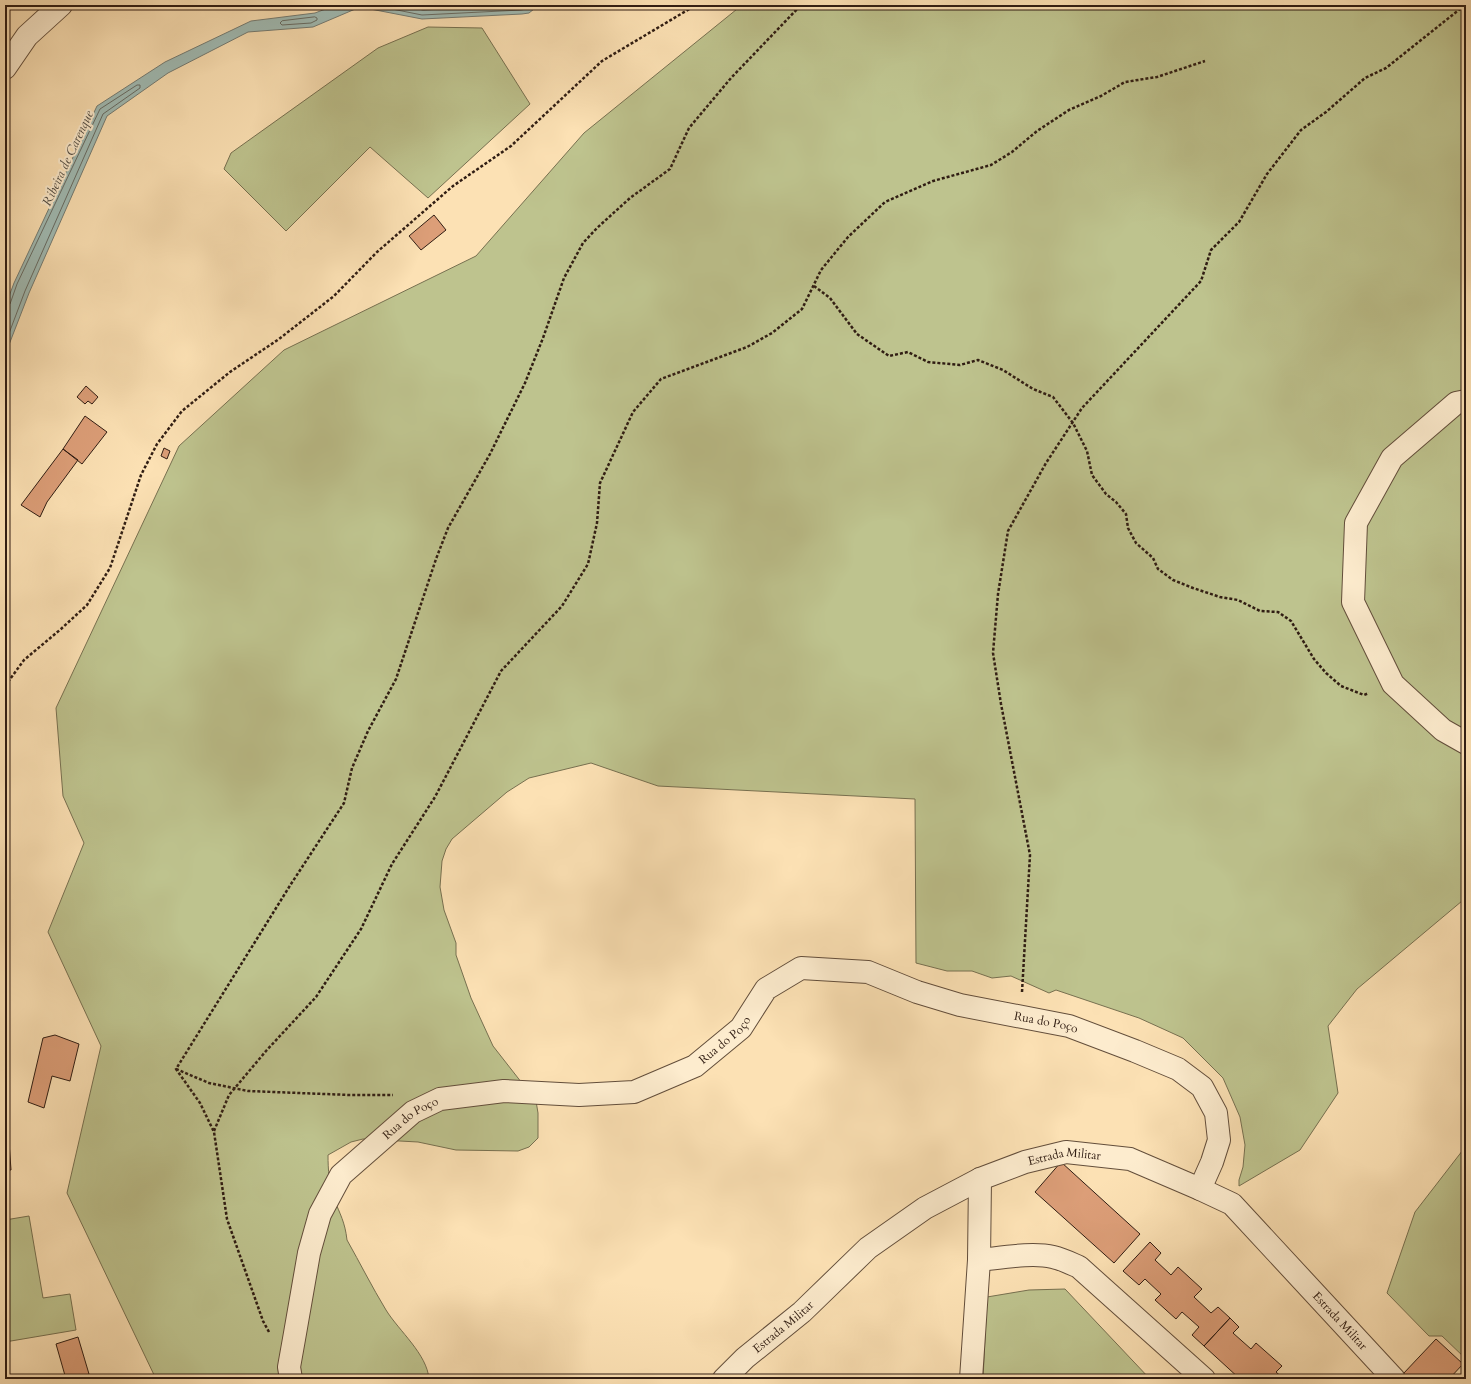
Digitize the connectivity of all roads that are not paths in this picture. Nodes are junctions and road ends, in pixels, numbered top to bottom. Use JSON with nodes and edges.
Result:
{"nodes":[{"id":1,"x":61,"y":5,"type":"edge"},
{"id":2,"x":5,"y":68,"type":"edge"},
{"id":3,"x":1466,"y":401,"type":"edge"},
{"id":4,"x":1466,"y":743,"type":"edge"},
{"id":5,"x":980,"y":1179,"type":"junction"},
{"id":6,"x":1200,"y":1189,"type":"junction"},
{"id":7,"x":978,"y":1260,"type":"junction"},
{"id":8,"x":291,"y":1379,"type":"edge"},
{"id":9,"x":724,"y":1379,"type":"edge"},
{"id":10,"x":971,"y":1379,"type":"edge"},
{"id":11,"x":1204,"y":1379,"type":"edge"},
{"id":12,"x":1394,"y":1379,"type":"edge"}],
"edges":[{"from":1,"to":2,"type":"street"},
{"from":3,"to":4,"type":"street"},
{"from":5,"to":6,"type":"street","name":"Estrada Militar"},
{"from":5,"to":7,"type":"street"},
{"from":5,"to":9,"type":"street","name":"Estrada Militar"},
{"from":6,"to":8,"type":"street","name":"Rua do Poço"},
{"from":6,"to":12,"type":"street","name":"Estrada Militar"},
{"from":7,"to":10,"type":"street"},
{"from":7,"to":11,"type":"street"}]}
